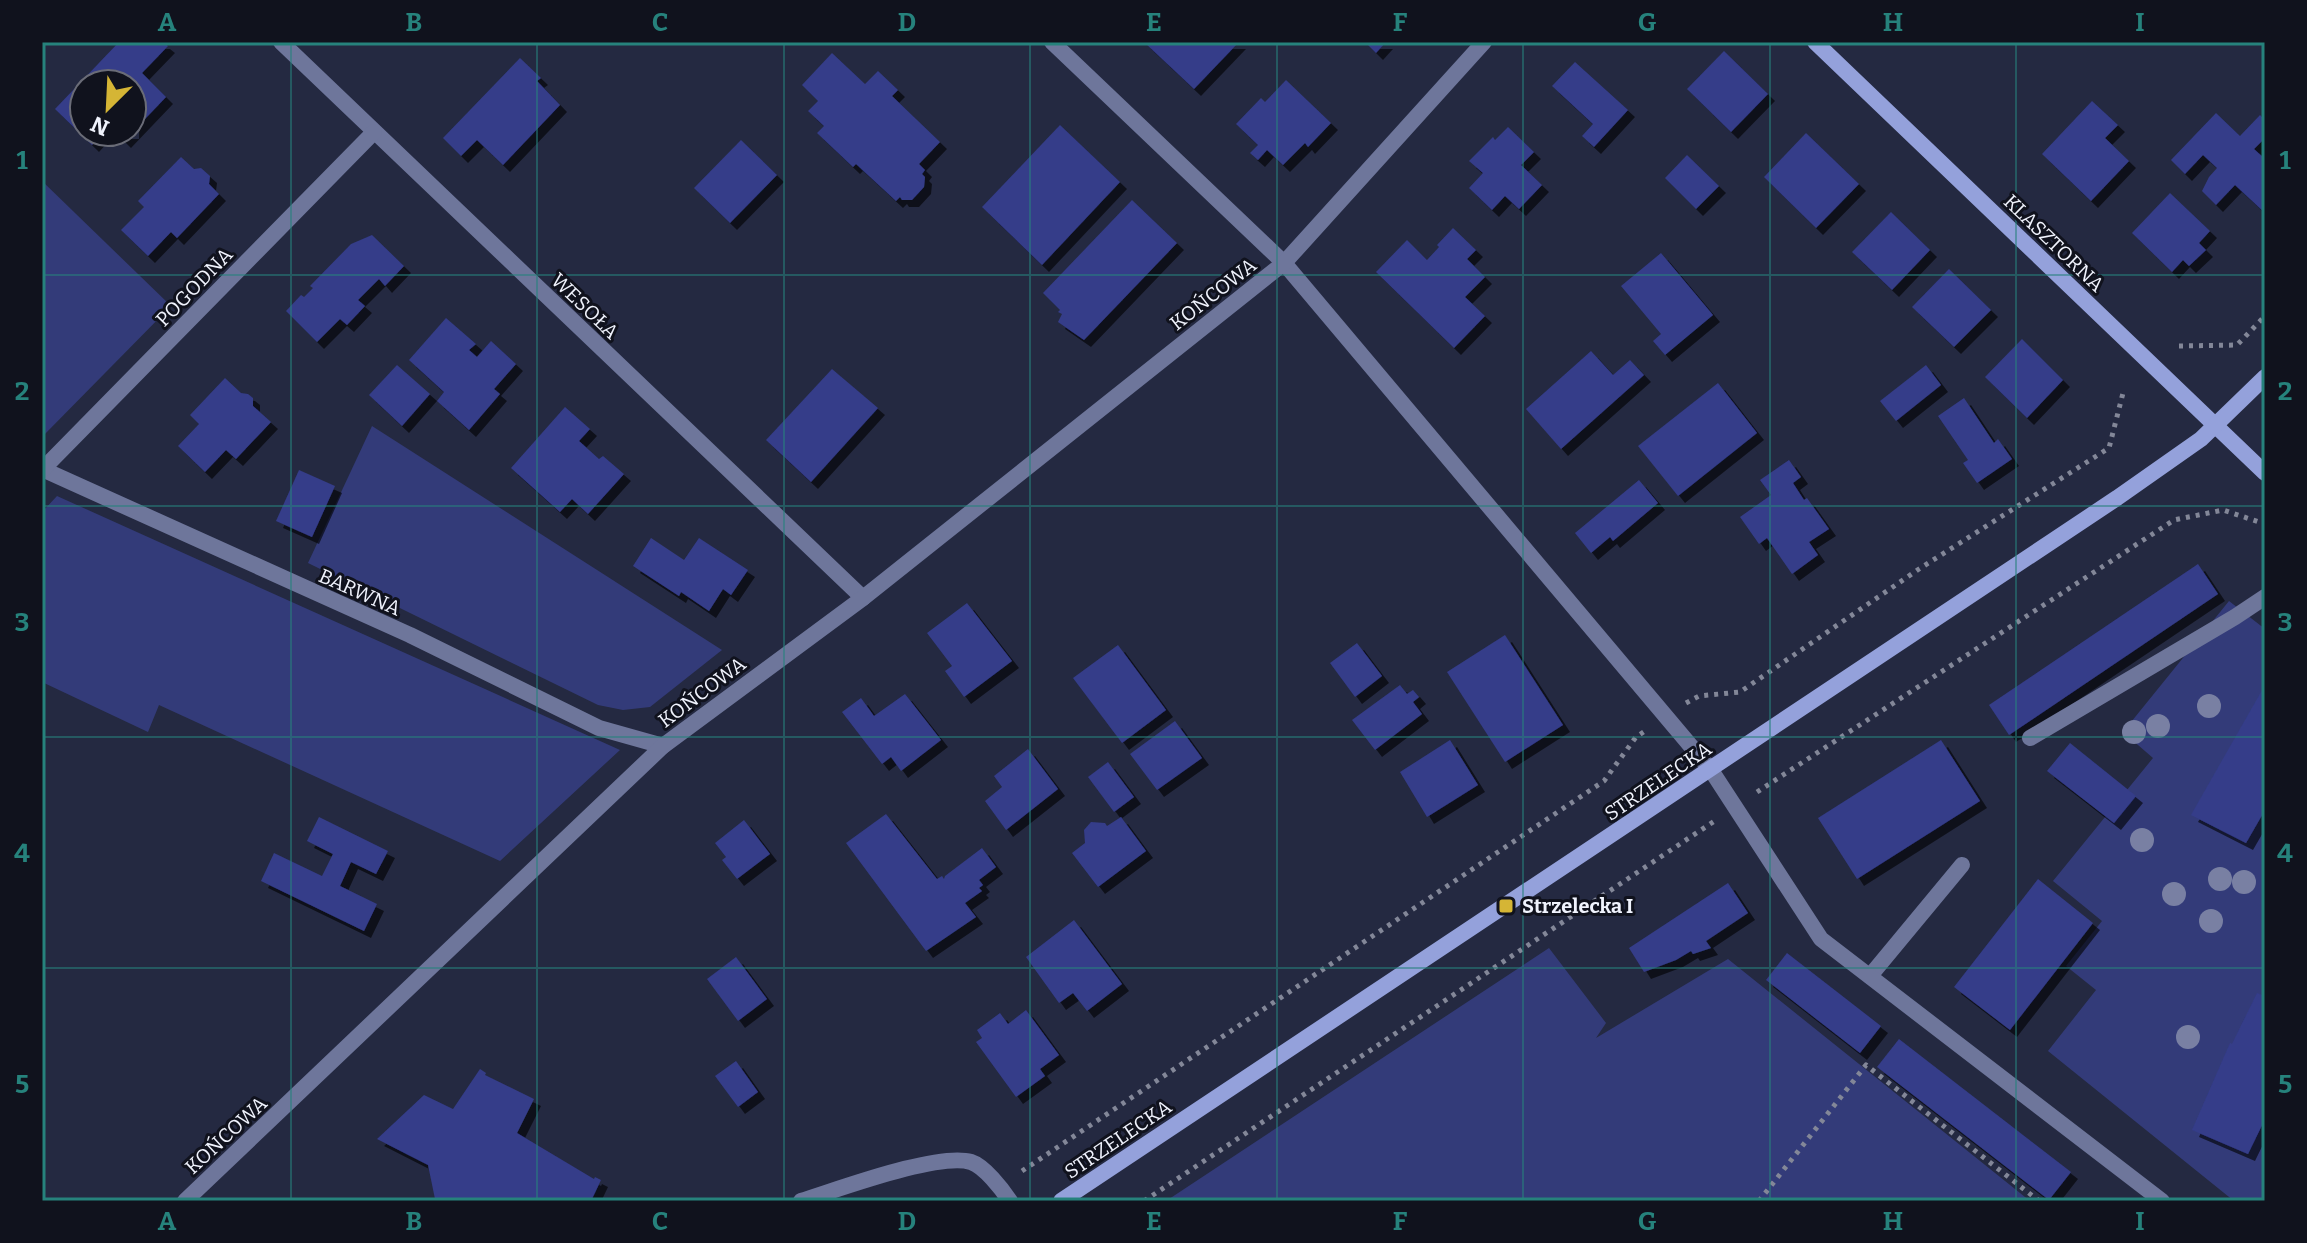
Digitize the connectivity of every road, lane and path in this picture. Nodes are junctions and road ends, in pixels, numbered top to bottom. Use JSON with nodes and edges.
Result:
{"nodes":[{"id":1,"x":281,"y":42,"type":"edge"},
{"id":2,"x":1052,"y":42,"type":"edge"},
{"id":3,"x":1484,"y":42,"type":"edge"},
{"id":4,"x":1815,"y":42,"type":"edge"},
{"id":5,"x":374,"y":132,"type":"junction"},
{"id":6,"x":1284,"y":263,"type":"junction"},
{"id":7,"x":2265,"y":316,"type":"edge"},
{"id":8,"x":2179,"y":346,"type":"dead end"},
{"id":9,"x":2265,"y":377,"type":"edge"},
{"id":10,"x":2123,"y":393,"type":"dead end"},
{"id":11,"x":2215,"y":425,"type":"junction"},
{"id":12,"x":42,"y":469,"type":"edge"},
{"id":13,"x":2265,"y":473,"type":"edge"},
{"id":14,"x":2265,"y":524,"type":"edge"},
{"id":15,"x":2265,"y":597,"type":"edge"},
{"id":16,"x":863,"y":598,"type":"junction"},
{"id":17,"x":1665,"y":716,"type":"junction"},
{"id":18,"x":2030,"y":738,"type":"dead end"},
{"id":19,"x":663,"y":746,"type":"junction"},
{"id":20,"x":1711,"y":770,"type":"junction"},
{"id":21,"x":1735,"y":807,"type":"junction"},
{"id":22,"x":1962,"y":865,"type":"dead end"},
{"id":23,"x":1870,"y":976,"type":"junction"},
{"id":24,"x":1000,"y":1186,"type":"junction"},
{"id":25,"x":185,"y":1201,"type":"edge"},
{"id":26,"x":801,"y":1201,"type":"edge"},
{"id":27,"x":1010,"y":1201,"type":"edge"},
{"id":28,"x":1061,"y":1201,"type":"edge"},
{"id":29,"x":1144,"y":1201,"type":"edge"},
{"id":30,"x":1759,"y":1201,"type":"edge"},
{"id":31,"x":2039,"y":1201,"type":"edge"},
{"id":32,"x":2162,"y":1201,"type":"edge"}],
"edges":[{"from":1,"to":5,"type":"street","name":"WESOŁA"},
{"from":2,"to":6,"type":"street","name":"KOŃCOWA"},
{"from":3,"to":6,"type":"street"},
{"from":4,"to":11,"type":"street","name":"KLASZTORNA"},
{"from":5,"to":12,"type":"street","name":"POGODNA"},
{"from":5,"to":16,"type":"street","name":"WESOŁA"},
{"from":6,"to":16,"type":"street","name":"KOŃCOWA"},
{"from":6,"to":17,"type":"street","name":"KOŃCOWA"},
{"from":7,"to":8,"type":"path"},
{"from":9,"to":11,"type":"street","name":"STRZELECKA"},
{"from":10,"to":17,"type":"path"},
{"from":11,"to":13,"type":"street","name":"KLASZTORNA"},
{"from":11,"to":20,"type":"street","name":"STRZELECKA"},
{"from":12,"to":19,"type":"street","name":"BARWNA"},
{"from":14,"to":21,"type":"path"},
{"from":15,"to":18,"type":"street"},
{"from":16,"to":19,"type":"street","name":"KOŃCOWA"},
{"from":17,"to":20,"type":"street","name":"KOŃCOWA"},
{"from":17,"to":24,"type":"path"},
{"from":19,"to":25,"type":"street","name":"KOŃCOWA"},
{"from":20,"to":21,"type":"street","name":"KOŃCOWA"},
{"from":20,"to":28,"type":"street","name":"STRZELECKA"},
{"from":21,"to":23,"type":"street","name":"KOŃCOWA"},
{"from":21,"to":29,"type":"path"},
{"from":22,"to":23,"type":"street"},
{"from":23,"to":32,"type":"street","name":"KOŃCOWA"},
{"from":24,"to":26,"type":"street"},
{"from":24,"to":27,"type":"street"},
{"from":30,"to":31,"type":"path"}]}
